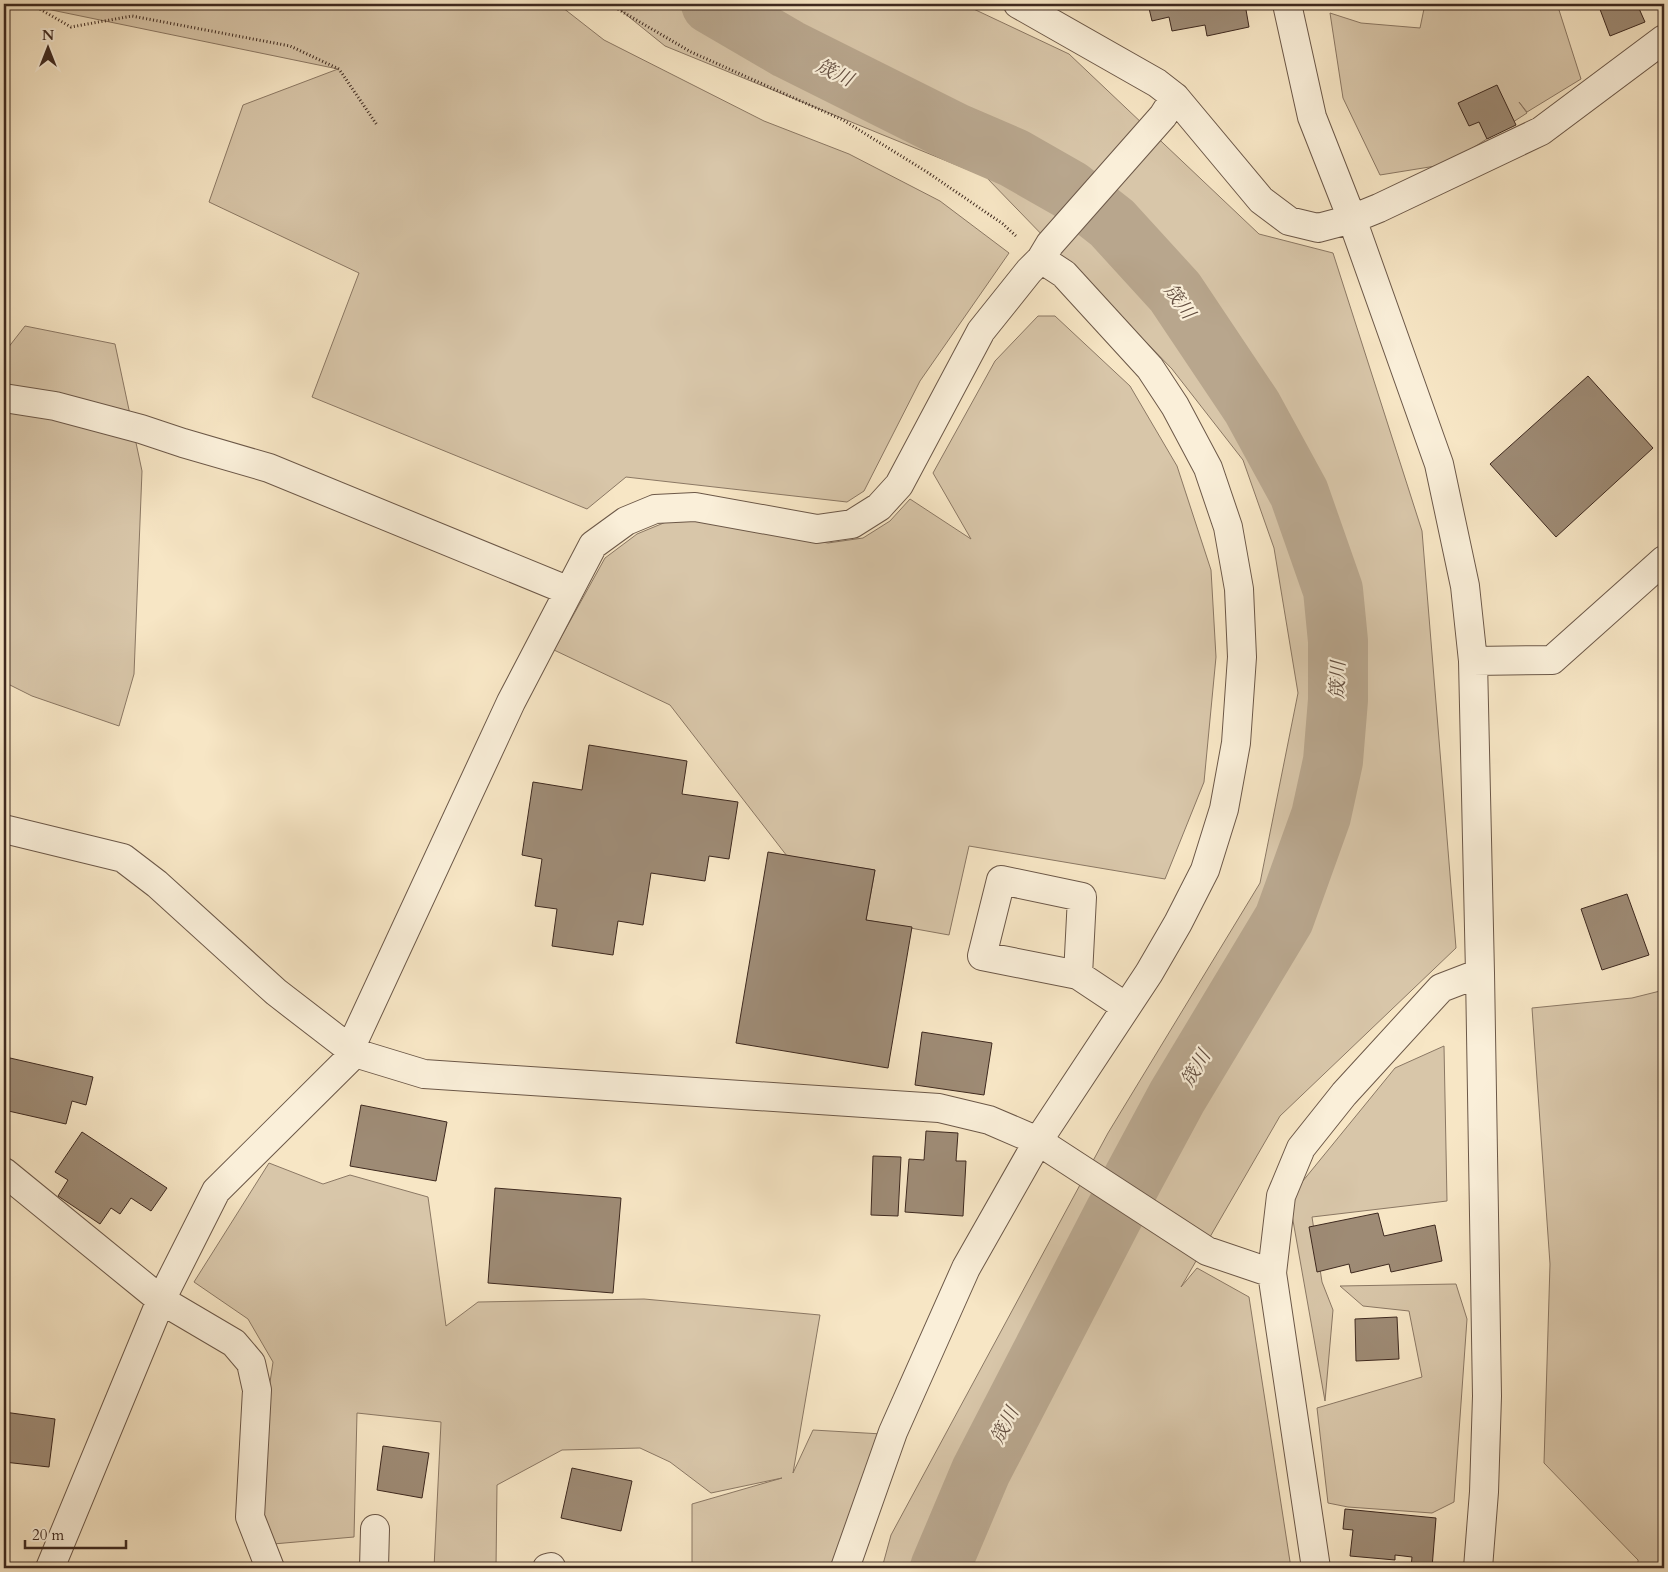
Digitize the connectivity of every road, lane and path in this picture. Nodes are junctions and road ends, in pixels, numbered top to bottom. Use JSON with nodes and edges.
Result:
{"nodes":[{"id":1,"x":31,"y":4,"type":"edge"},
{"id":2,"x":609,"y":4,"type":"edge"},
{"id":3,"x":1018,"y":4,"type":"edge"},
{"id":4,"x":1287,"y":4,"type":"edge"},
{"id":5,"x":1664,"y":39,"type":"edge"},
{"id":6,"x":1169,"y":107,"type":"junction"},
{"id":7,"x":378,"y":125,"type":"dead end"},
{"id":8,"x":1352,"y":219,"type":"junction"},
{"id":9,"x":1045,"y":252,"type":"junction"},
{"id":10,"x":4,"y":398,"type":"edge"},
{"id":11,"x":1664,"y":560,"type":"edge"},
{"id":12,"x":569,"y":591,"type":"junction"},
{"id":13,"x":1473,"y":662,"type":"junction"},
{"id":14,"x":4,"y":829,"type":"edge"},
{"id":15,"x":1480,"y":973,"type":"junction"},
{"id":16,"x":1078,"y":975,"type":"dead end"},
{"id":17,"x":1126,"y":1007,"type":"junction"},
{"id":18,"x":352,"y":1051,"type":"junction"},
{"id":19,"x":1038,"y":1141,"type":"junction"},
{"id":20,"x":4,"y":1172,"type":"edge"},
{"id":21,"x":1272,"y":1273,"type":"junction"},
{"id":22,"x":161,"y":1300,"type":"junction"},
{"id":23,"x":375,"y":1529,"type":"dead end"},
{"id":24,"x":50,"y":1568,"type":"edge"},
{"id":25,"x":270,"y":1568,"type":"edge"},
{"id":26,"x":374,"y":1568,"type":"edge"},
{"id":27,"x":845,"y":1568,"type":"edge"},
{"id":28,"x":1316,"y":1568,"type":"edge"},
{"id":29,"x":1478,"y":1568,"type":"edge"}],
"edges":[{"from":1,"to":7,"type":"path"},
{"from":2,"to":9,"type":"path"},
{"from":3,"to":6,"type":"street"},
{"from":4,"to":8,"type":"street"},
{"from":5,"to":8,"type":"street"},
{"from":6,"to":8,"type":"street"},
{"from":6,"to":9,"type":"street"},
{"from":8,"to":13,"type":"street"},
{"from":9,"to":12,"type":"street"},
{"from":9,"to":17,"type":"street"},
{"from":10,"to":12,"type":"street"},
{"from":11,"to":13,"type":"street"},
{"from":12,"to":18,"type":"street"},
{"from":13,"to":15,"type":"street"},
{"from":14,"to":18,"type":"street"},
{"from":15,"to":21,"type":"street"},
{"from":15,"to":29,"type":"street"},
{"from":16,"to":17,"type":"street"},
{"from":17,"to":19,"type":"street"},
{"from":18,"to":19,"type":"street"},
{"from":18,"to":22,"type":"street"},
{"from":19,"to":21,"type":"street"},
{"from":19,"to":27,"type":"street"},
{"from":20,"to":22,"type":"street"},
{"from":21,"to":28,"type":"street"},
{"from":22,"to":24,"type":"street"},
{"from":22,"to":25,"type":"street"},
{"from":23,"to":26,"type":"street"}]}
